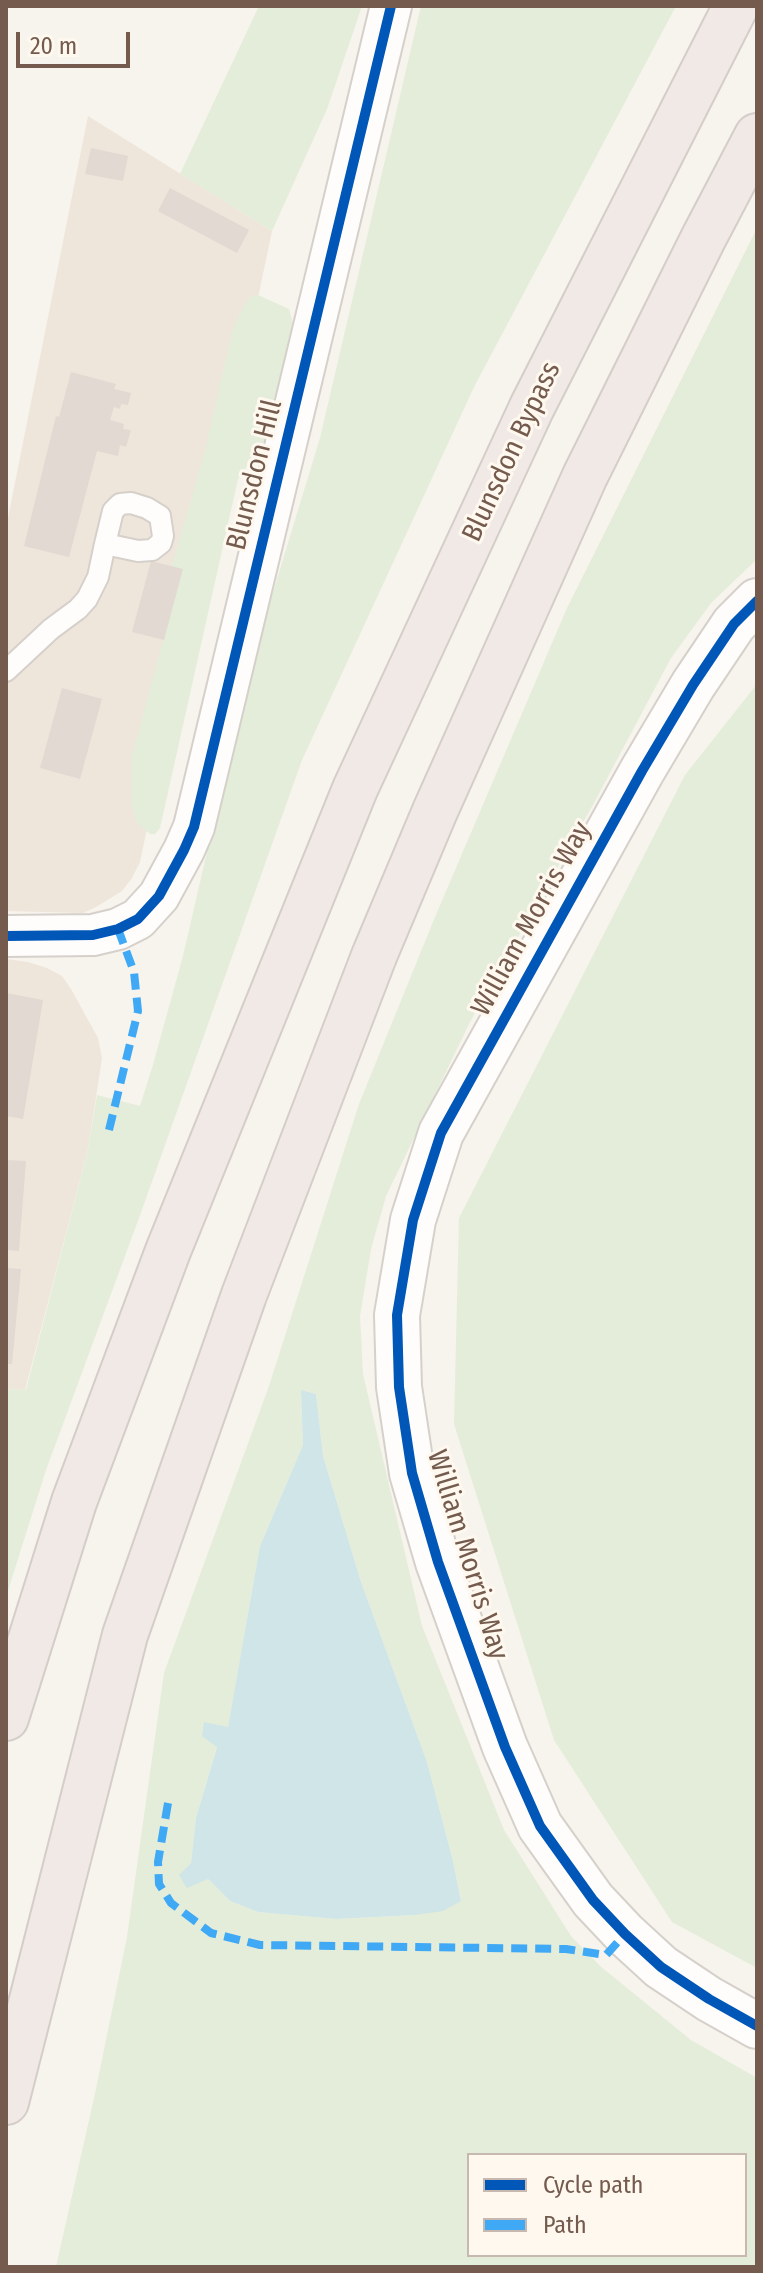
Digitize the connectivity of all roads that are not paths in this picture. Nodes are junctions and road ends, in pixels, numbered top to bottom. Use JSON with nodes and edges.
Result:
{"nodes":[{"id":1,"x":391,"y":6,"type":"edge"},
{"id":2,"x":736,"y":6,"type":"edge"},
{"id":3,"x":757,"y":136,"type":"edge"},
{"id":4,"x":105,"y":544,"type":"dead end"},
{"id":5,"x":757,"y":601,"type":"edge"},
{"id":6,"x":6,"y":671,"type":"edge"},
{"id":7,"x":6,"y":936,"type":"edge"},
{"id":8,"x":6,"y":1718,"type":"edge"},
{"id":9,"x":757,"y":2026,"type":"edge"},
{"id":10,"x":6,"y":2102,"type":"edge"}],
"edges":[{"from":1,"to":7,"type":"street","name":"Blunsdon Hill"},
{"from":2,"to":8,"type":"highway","name":"Blunsdon Bypass"},
{"from":3,"to":10,"type":"highway"},
{"from":4,"to":6,"type":"lane"},
{"from":5,"to":9,"type":"street","name":"William Morris Way"}]}
